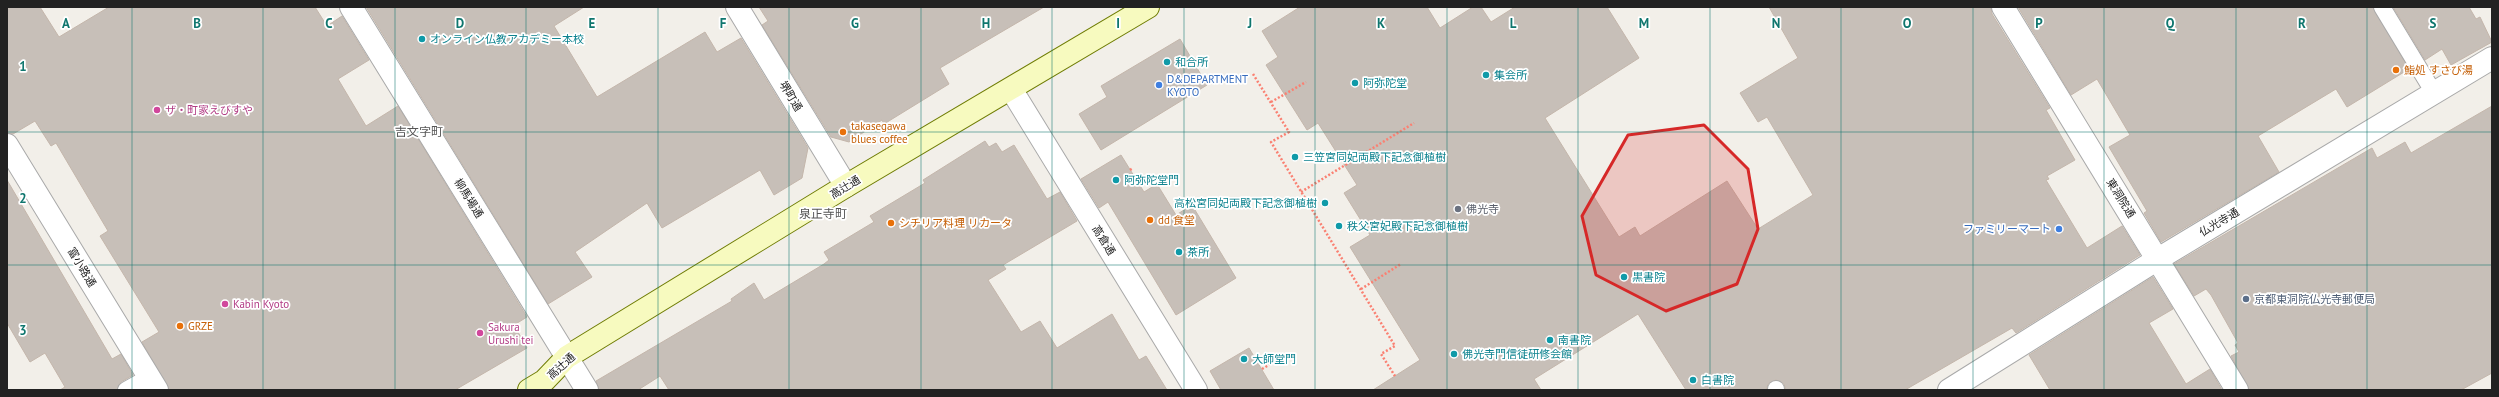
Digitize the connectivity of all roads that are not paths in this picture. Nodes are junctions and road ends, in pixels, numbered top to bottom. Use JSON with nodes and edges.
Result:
{"nodes":[{"id":1,"x":351,"y":7,"type":"edge"},
{"id":2,"x":737,"y":7,"type":"edge"},
{"id":3,"x":1148,"y":7,"type":"edge"},
{"id":4,"x":2002,"y":7,"type":"edge"},
{"id":5,"x":2382,"y":7,"type":"edge"},
{"id":6,"x":2492,"y":58,"type":"edge"},
{"id":7,"x":1011,"y":89,"type":"junction"},
{"id":8,"x":2434,"y":93,"type":"junction"},
{"id":9,"x":7,"y":145,"type":"edge"},
{"id":10,"x":846,"y":186,"type":"junction"},
{"id":11,"x":2158,"y":259,"type":"junction"},
{"id":12,"x":568,"y":357,"type":"junction"},
{"id":13,"x":153,"y":383,"type":"edge"},
{"id":14,"x":126,"y":390,"type":"edge"},
{"id":15,"x":529,"y":390,"type":"edge"},
{"id":16,"x":587,"y":390,"type":"edge"},
{"id":17,"x":1196,"y":390,"type":"edge"},
{"id":18,"x":1949,"y":390,"type":"edge"},
{"id":19,"x":2237,"y":390,"type":"edge"}],
"edges":[{"from":1,"to":12,"type":"street","name":"柳馬場通"},
{"from":2,"to":10,"type":"street","name":"堺町通"},
{"from":3,"to":7,"type":"street","name":"高辻通"},
{"from":4,"to":11,"type":"street","name":"東洞院通"},
{"from":5,"to":8,"type":"lane"},
{"from":6,"to":8,"type":"street","name":"仏光寺通"},
{"from":7,"to":10,"type":"street","name":"高辻通"},
{"from":7,"to":17,"type":"street","name":"高倉通"},
{"from":8,"to":11,"type":"street","name":"仏光寺通"},
{"from":9,"to":13,"type":"street","name":"富小路通"},
{"from":10,"to":12,"type":"street","name":"高辻通"},
{"from":11,"to":18,"type":"street","name":"仏光寺通"},
{"from":11,"to":19,"type":"street","name":"東洞院通"},
{"from":12,"to":15,"type":"street","name":"高辻通"},
{"from":12,"to":16,"type":"street","name":"柳馬場通"},
{"from":13,"to":14,"type":"lane"}]}
